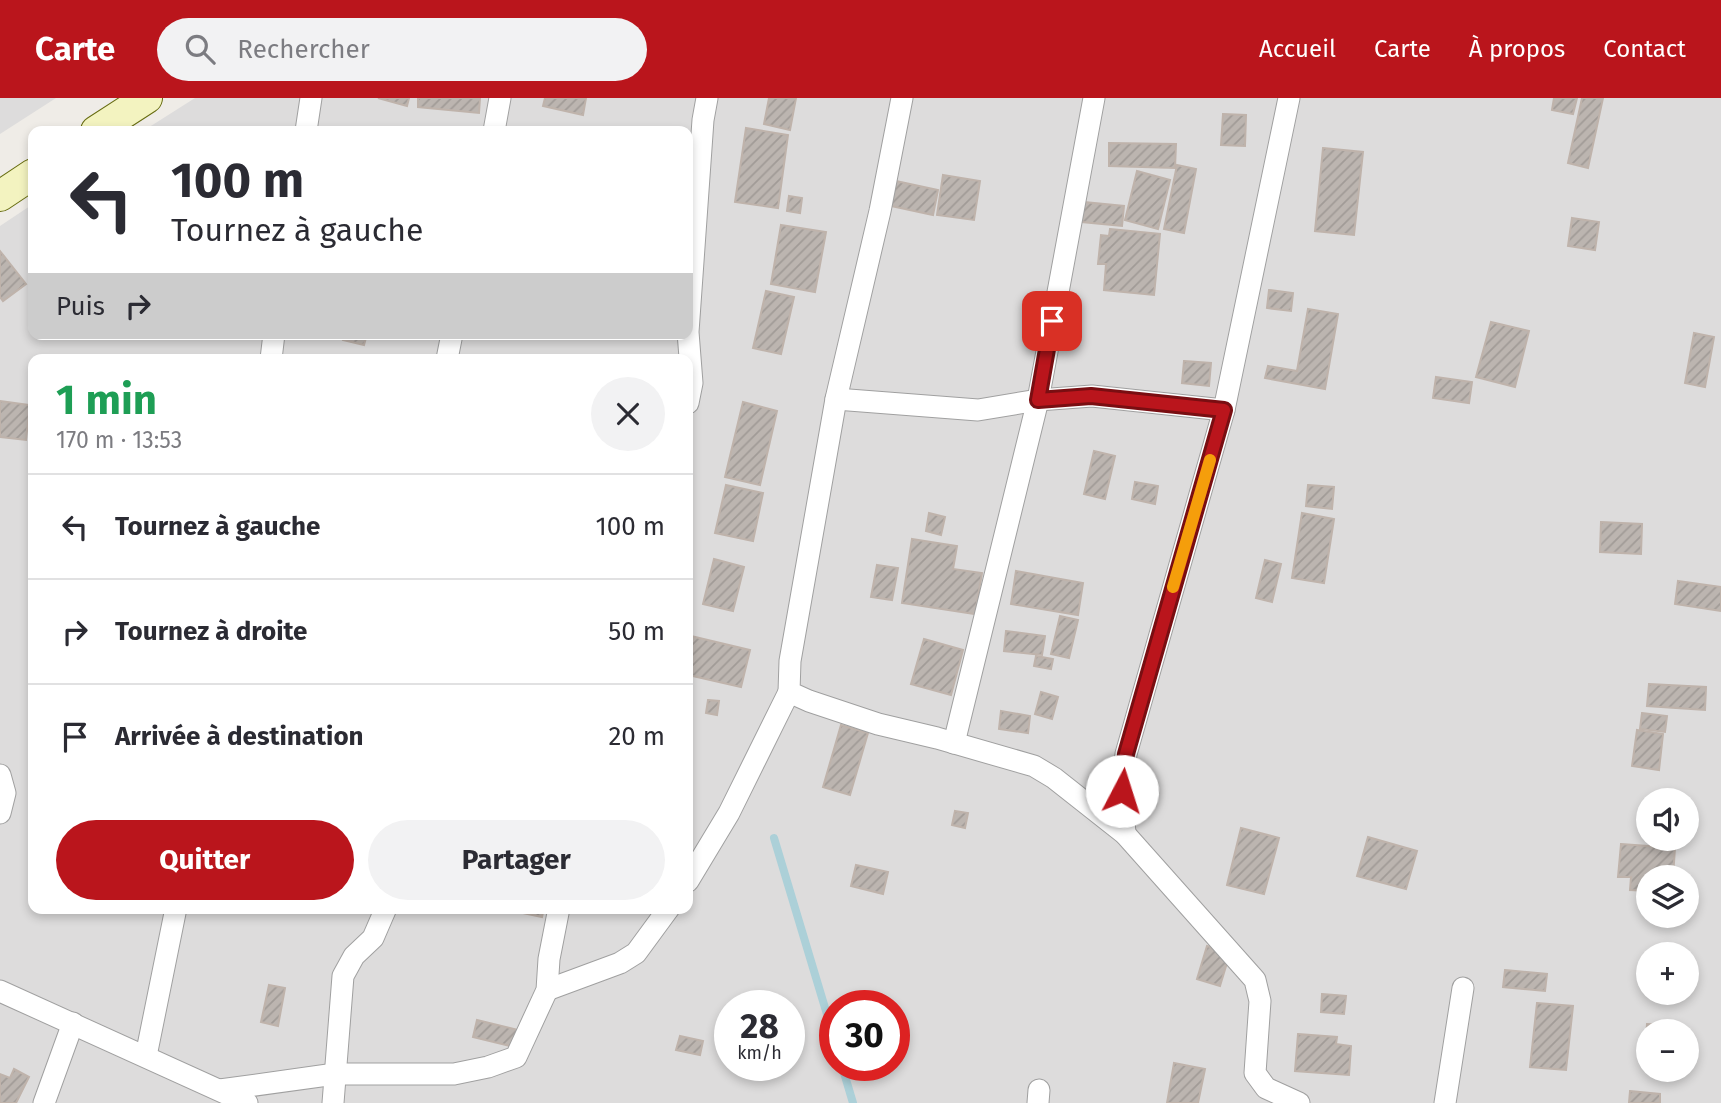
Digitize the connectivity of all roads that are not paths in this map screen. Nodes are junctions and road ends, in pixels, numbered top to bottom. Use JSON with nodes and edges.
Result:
{"nodes":[{"id":1,"x":147,"y":98,"type":"edge"},
{"id":2,"x":312,"y":98,"type":"edge"},
{"id":3,"x":500,"y":98,"type":"edge"},
{"id":4,"x":707,"y":98,"type":"edge"},
{"id":5,"x":902,"y":98,"type":"edge"},
{"id":6,"x":1094,"y":98,"type":"edge"},
{"id":7,"x":1289,"y":98,"type":"edge"},
{"id":8,"x":106,"y":117,"type":"edge"},
{"id":9,"x":307,"y":126,"type":"edge"},
{"id":10,"x":495,"y":126,"type":"edge"},
{"id":11,"x":28,"y":177,"type":"edge"},
{"id":12,"x":0,"y":196,"type":"edge"},
{"id":13,"x":693,"y":256,"type":"edge"},
{"id":14,"x":836,"y":399,"type":"junction"},
{"id":15,"x":1038,"y":400,"type":"junction"},
{"id":16,"x":1224,"y":410,"type":"junction"},
{"id":17,"x":789,"y":692,"type":"junction"},
{"id":18,"x":954,"y":743,"type":"junction"},
{"id":19,"x":0,"y":775,"type":"edge"},
{"id":20,"x":0,"y":813,"type":"edge"},
{"id":21,"x":1125,"y":834,"type":"junction"},
{"id":22,"x":693,"y":873,"type":"edge"},
{"id":23,"x":175,"y":914,"type":"edge"},
{"id":24,"x":383,"y":914,"type":"edge"},
{"id":25,"x":558,"y":914,"type":"edge"},
{"id":26,"x":665,"y":914,"type":"edge"},
{"id":27,"x":1463,"y":988,"type":"dead end"},
{"id":28,"x":547,"y":990,"type":"junction"},
{"id":29,"x":0,"y":991,"type":"edge"},
{"id":30,"x":73,"y":1023,"type":"junction"},
{"id":31,"x":146,"y":1056,"type":"junction"},
{"id":32,"x":335,"y":1074,"type":"junction"},
{"id":33,"x":220,"y":1090,"type":"junction"},
{"id":34,"x":44,"y":1103,"type":"edge"},
{"id":35,"x":247,"y":1103,"type":"edge"},
{"id":36,"x":333,"y":1103,"type":"edge"},
{"id":37,"x":1299,"y":1103,"type":"edge"},
{"id":38,"x":1445,"y":1103,"type":"edge"}],
"edges":[{"from":1,"to":8,"type":"street"},
{"from":2,"to":9,"type":"street"},
{"from":3,"to":10,"type":"street"},
{"from":4,"to":13,"type":"street"},
{"from":5,"to":14,"type":"street"},
{"from":6,"to":15,"type":"street"},
{"from":7,"to":16,"type":"street"},
{"from":11,"to":12,"type":"street"},
{"from":14,"to":15,"type":"street"},
{"from":14,"to":17,"type":"street"},
{"from":15,"to":16,"type":"street"},
{"from":15,"to":18,"type":"street"},
{"from":16,"to":21,"type":"street"},
{"from":17,"to":18,"type":"street"},
{"from":17,"to":22,"type":"street"},
{"from":18,"to":21,"type":"street"},
{"from":19,"to":20,"type":"street"},
{"from":21,"to":37,"type":"street"},
{"from":23,"to":31,"type":"street"},
{"from":24,"to":32,"type":"street"},
{"from":25,"to":28,"type":"street"},
{"from":26,"to":28,"type":"street"},
{"from":27,"to":38,"type":"street"},
{"from":28,"to":32,"type":"street"},
{"from":29,"to":30,"type":"street"},
{"from":30,"to":31,"type":"street"},
{"from":30,"to":34,"type":"street"},
{"from":31,"to":33,"type":"street"},
{"from":32,"to":33,"type":"street"},
{"from":32,"to":36,"type":"street"},
{"from":33,"to":35,"type":"street"}]}
